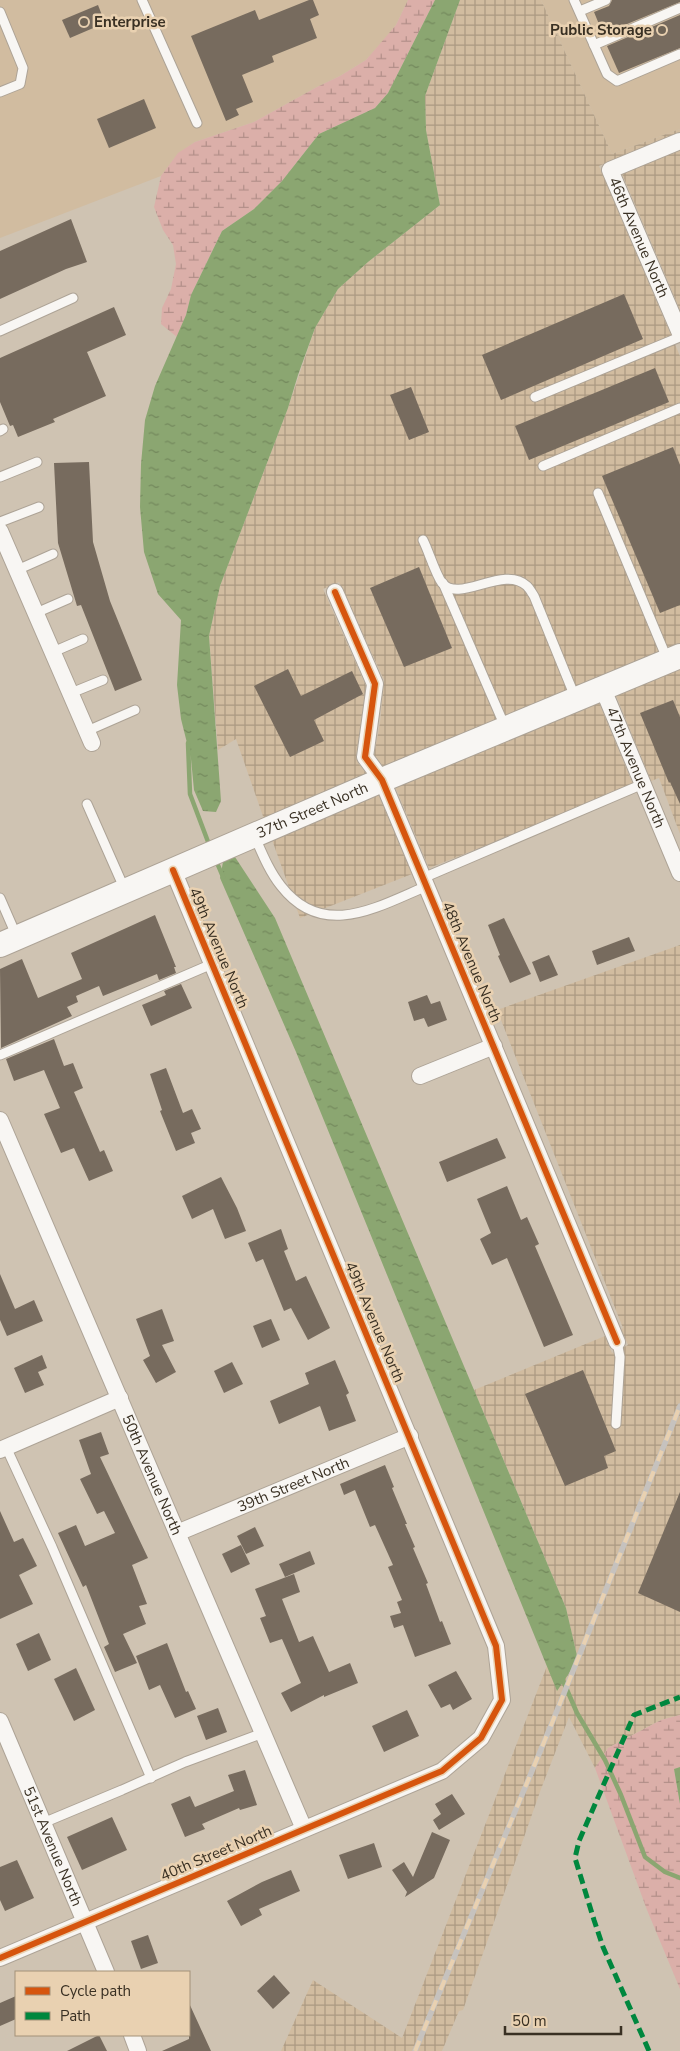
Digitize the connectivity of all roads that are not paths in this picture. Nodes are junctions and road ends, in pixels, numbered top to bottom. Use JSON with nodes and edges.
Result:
{"nodes":[{"id":1,"x":142,"y":0,"type":"edge"},
{"id":2,"x":574,"y":0,"type":"edge"},
{"id":3,"x":606,"y":0,"type":"edge"},
{"id":4,"x":680,"y":8,"type":"edge"},
{"id":5,"x":580,"y":11,"type":"junction"},
{"id":6,"x":0,"y":12,"type":"edge"},
{"id":7,"x":594,"y":45,"type":"junction"},
{"id":8,"x":680,"y":54,"type":"edge"},
{"id":9,"x":0,"y":92,"type":"edge"},
{"id":10,"x":197,"y":123,"type":"dead end"},
{"id":11,"x":680,"y":141,"type":"edge"},
{"id":12,"x":73,"y":298,"type":"dead end"},
{"id":13,"x":0,"y":331,"type":"edge"},
{"id":14,"x":680,"y":333,"type":"edge"},
{"id":15,"x":680,"y":337,"type":"edge"},
{"id":16,"x":535,"y":397,"type":"dead end"},
{"id":17,"x":680,"y":408,"type":"edge"},
{"id":18,"x":37,"y":462,"type":"dead end"},
{"id":19,"x":543,"y":466,"type":"dead end"},
{"id":20,"x":0,"y":477,"type":"edge"},
{"id":21,"x":598,"y":493,"type":"dead end"},
{"id":22,"x":39,"y":507,"type":"dead end"},
{"id":23,"x":0,"y":522,"type":"edge"},
{"id":24,"x":0,"y":531,"type":"edge"},
{"id":25,"x":423,"y":540,"type":"dead end"},
{"id":26,"x":54,"y":554,"type":"dead end"},
{"id":27,"x":17,"y":570,"type":"junction"},
{"id":28,"x":443,"y":583,"type":"junction"},
{"id":29,"x":335,"y":592,"type":"dead end"},
{"id":30,"x":68,"y":599,"type":"dead end"},
{"id":31,"x":36,"y":613,"type":"junction"},
{"id":32,"x":83,"y":639,"type":"dead end"},
{"id":33,"x":53,"y":652,"type":"junction"},
{"id":34,"x":674,"y":659,"type":"edge"},
{"id":35,"x":103,"y":680,"type":"dead end"},
{"id":36,"x":603,"y":689,"type":"junction"},
{"id":37,"x":71,"y":693,"type":"junction"},
{"id":38,"x":576,"y":700,"type":"junction"},
{"id":39,"x":135,"y":710,"type":"dead end"},
{"id":40,"x":506,"y":729,"type":"junction"},
{"id":41,"x":90,"y":737,"type":"joint"},
{"id":42,"x":382,"y":780,"type":"junction"},
{"id":43,"x":643,"y":784,"type":"junction"},
{"id":44,"x":87,"y":804,"type":"dead end"},
{"id":45,"x":246,"y":838,"type":"junction"},
{"id":46,"x":180,"y":867,"type":"junction"},
{"id":47,"x":680,"y":873,"type":"edge"},
{"id":48,"x":425,"y":882,"type":"junction"},
{"id":49,"x":125,"y":891,"type":"junction"},
{"id":50,"x":0,"y":898,"type":"edge"},
{"id":51,"x":8,"y":941,"type":"edge"},
{"id":52,"x":212,"y":964,"type":"junction"},
{"id":53,"x":494,"y":1046,"type":"junction"},
{"id":54,"x":0,"y":1055,"type":"edge"},
{"id":55,"x":420,"y":1076,"type":"dead end"},
{"id":56,"x":0,"y":1120,"type":"edge"},
{"id":57,"x":617,"y":1342,"type":"joint"},
{"id":58,"x":120,"y":1398,"type":"junction"},
{"id":59,"x":616,"y":1424,"type":"dead end"},
{"id":60,"x":410,"y":1436,"type":"junction"},
{"id":61,"x":3,"y":1448,"type":"edge"},
{"id":62,"x":178,"y":1533,"type":"junction"},
{"id":63,"x":0,"y":1721,"type":"edge"},
{"id":64,"x":263,"y":1733,"type":"junction"},
{"id":65,"x":442,"y":1771,"type":"joint"},
{"id":66,"x":150,"y":1778,"type":"junction"},
{"id":67,"x":43,"y":1823,"type":"junction"},
{"id":68,"x":304,"y":1829,"type":"junction"},
{"id":69,"x":86,"y":1923,"type":"junction"},
{"id":70,"x":0,"y":1958,"type":"edge"},
{"id":71,"x":106,"y":1971,"type":"edge"},
{"id":72,"x":132,"y":2036,"type":"edge"},
{"id":73,"x":138,"y":2051,"type":"edge"}],
"edges":[{"from":1,"to":10,"type":"lane"},
{"from":2,"to":5,"type":"lane"},
{"from":3,"to":5,"type":"lane"},
{"from":4,"to":7,"type":"lane"},
{"from":5,"to":7,"type":"lane"},
{"from":6,"to":9,"type":"lane"},
{"from":7,"to":8,"type":"lane"},
{"from":11,"to":14,"type":"street","name":"46th Avenue North"},
{"from":12,"to":13,"type":"lane"},
{"from":15,"to":16,"type":"lane"},
{"from":17,"to":19,"type":"lane"},
{"from":18,"to":20,"type":"lane"},
{"from":21,"to":34,"type":"lane"},
{"from":22,"to":23,"type":"lane"},
{"from":24,"to":27,"type":"street"},
{"from":25,"to":28,"type":"lane"},
{"from":26,"to":27,"type":"lane"},
{"from":27,"to":31,"type":"street"},
{"from":28,"to":38,"type":"lane"},
{"from":28,"to":40,"type":"lane"},
{"from":29,"to":42,"type":"street","name":"48th Avenue North"},
{"from":30,"to":31,"type":"lane"},
{"from":31,"to":33,"type":"street"},
{"from":32,"to":33,"type":"lane"},
{"from":33,"to":37,"type":"street"},
{"from":34,"to":36,"type":"street","name":"37th Street North"},
{"from":35,"to":37,"type":"lane"},
{"from":36,"to":38,"type":"street","name":"37th Street North"},
{"from":36,"to":43,"type":"street","name":"47th Avenue North"},
{"from":37,"to":41,"type":"street"},
{"from":38,"to":40,"type":"street","name":"37th Street North"},
{"from":39,"to":41,"type":"lane"},
{"from":40,"to":42,"type":"street","name":"37th Street North"},
{"from":42,"to":45,"type":"street","name":"37th Street North"},
{"from":42,"to":48,"type":"street","name":"48th Avenue North"},
{"from":43,"to":47,"type":"street","name":"47th Avenue North"},
{"from":43,"to":48,"type":"lane"},
{"from":44,"to":49,"type":"lane"},
{"from":45,"to":46,"type":"street","name":"37th Street North"},
{"from":45,"to":48,"type":"lane"},
{"from":46,"to":49,"type":"street","name":"37th Street North"},
{"from":46,"to":52,"type":"street","name":"49th Avenue North"},
{"from":48,"to":53,"type":"street","name":"48th Avenue North"},
{"from":49,"to":51,"type":"street","name":"37th Street North"},
{"from":50,"to":51,"type":"lane"},
{"from":52,"to":54,"type":"lane"},
{"from":52,"to":60,"type":"street","name":"49th Avenue North"},
{"from":53,"to":55,"type":"street"},
{"from":53,"to":57,"type":"street","name":"48th Avenue North"},
{"from":56,"to":58,"type":"street","name":"50th Avenue North"},
{"from":57,"to":59,"type":"lane"},
{"from":58,"to":61,"type":"street"},
{"from":58,"to":62,"type":"street","name":"50th Avenue North"},
{"from":60,"to":62,"type":"street","name":"39th Street North"},
{"from":60,"to":65,"type":"street","name":"49th Avenue North"},
{"from":61,"to":66,"type":"lane"},
{"from":62,"to":64,"type":"street","name":"50th Avenue North"},
{"from":63,"to":67,"type":"street","name":"51st Avenue North"},
{"from":64,"to":66,"type":"lane"},
{"from":64,"to":68,"type":"street","name":"50th Avenue North"},
{"from":65,"to":68,"type":"street","name":"40th Street North"},
{"from":66,"to":67,"type":"lane"},
{"from":67,"to":69,"type":"street","name":"51st Avenue North"},
{"from":68,"to":69,"type":"street","name":"40th Street North"},
{"from":69,"to":70,"type":"street","name":"40th Street North"},
{"from":69,"to":71,"type":"street","name":"51st Avenue North"},
{"from":72,"to":73,"type":"street"}]}
